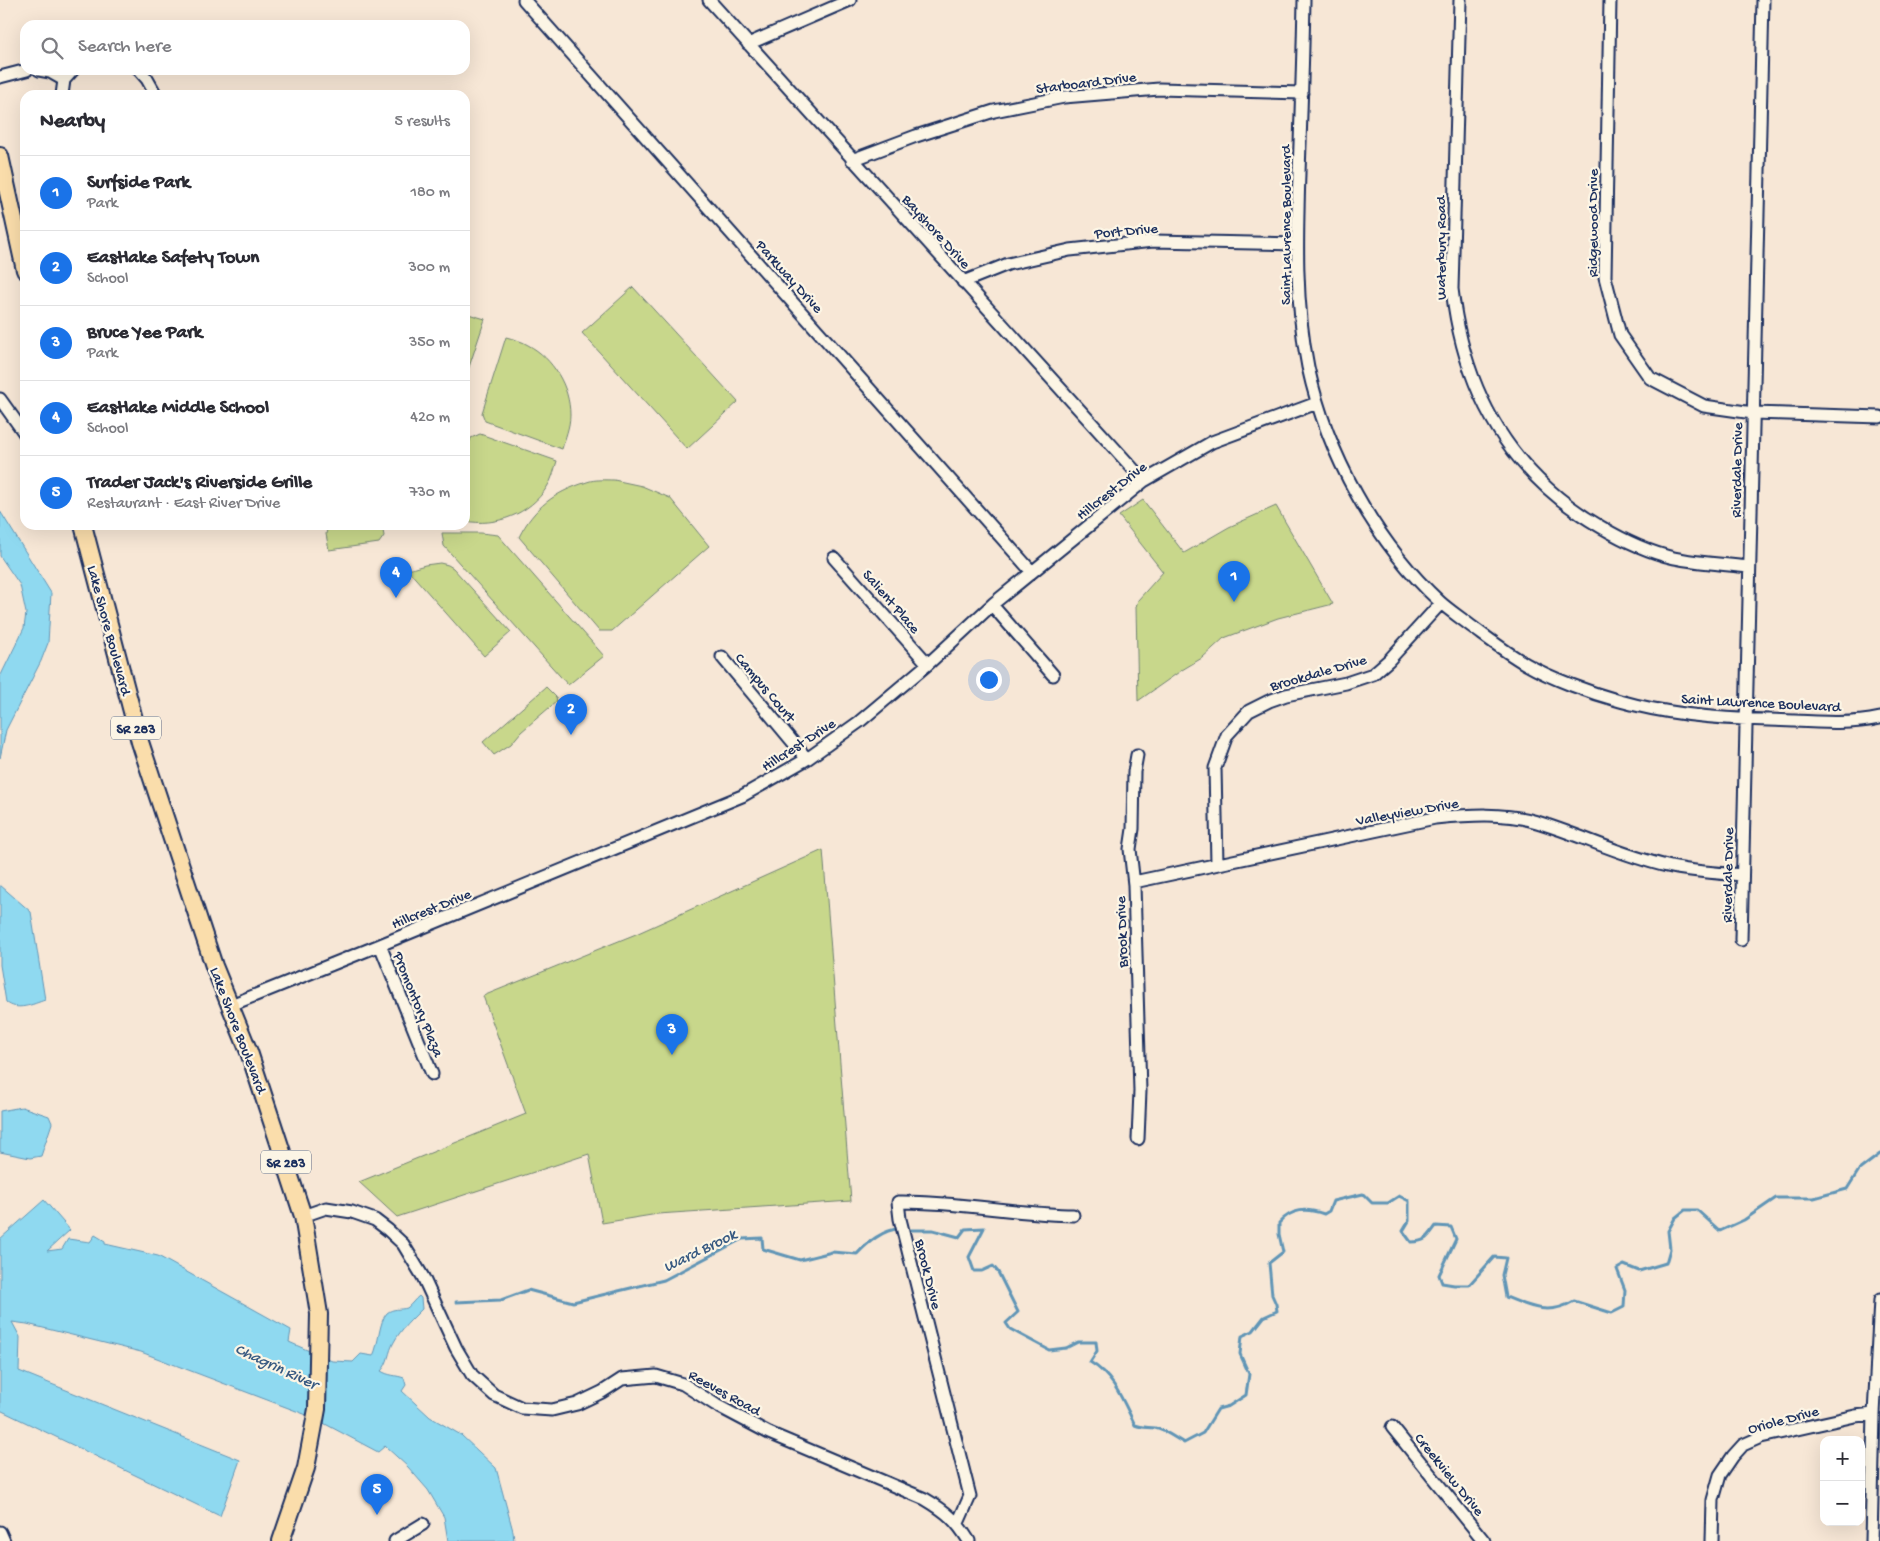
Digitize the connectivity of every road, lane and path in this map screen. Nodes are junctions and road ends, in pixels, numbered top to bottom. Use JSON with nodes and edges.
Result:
{"nodes":[{"id":1,"x":524,"y":0,"type":"edge"},
{"id":2,"x":709,"y":0,"type":"edge"},
{"id":3,"x":850,"y":0,"type":"edge"},
{"id":4,"x":1304,"y":0,"type":"edge"},
{"id":5,"x":1460,"y":0,"type":"edge"},
{"id":6,"x":1610,"y":0,"type":"edge"},
{"id":7,"x":1763,"y":0,"type":"edge"},
{"id":8,"x":748,"y":44,"type":"junction"},
{"id":9,"x":20,"y":72,"type":"edge"},
{"id":10,"x":55,"y":75,"type":"edge"},
{"id":11,"x":68,"y":75,"type":"edge"},
{"id":12,"x":144,"y":75,"type":"edge"},
{"id":13,"x":0,"y":77,"type":"edge"},
{"id":14,"x":64,"y":80,"type":"junction"},
{"id":15,"x":63,"y":90,"type":"edge"},
{"id":16,"x":153,"y":90,"type":"edge"},
{"id":17,"x":1302,"y":93,"type":"junction"},
{"id":18,"x":0,"y":156,"type":"edge"},
{"id":19,"x":852,"y":160,"type":"junction"},
{"id":20,"x":1297,"y":244,"type":"junction"},
{"id":21,"x":20,"y":247,"type":"edge"},
{"id":22,"x":963,"y":282,"type":"junction"},
{"id":23,"x":0,"y":399,"type":"edge"},
{"id":24,"x":1318,"y":403,"type":"junction"},
{"id":25,"x":1752,"y":413,"type":"junction"},
{"id":26,"x":1880,"y":417,"type":"edge"},
{"id":27,"x":20,"y":427,"type":"edge"},
{"id":28,"x":1144,"y":481,"type":"junction"},
{"id":29,"x":84,"y":530,"type":"edge"},
{"id":30,"x":834,"y":558,"type":"dead end"},
{"id":31,"x":1749,"y":566,"type":"junction"},
{"id":32,"x":1032,"y":572,"type":"junction"},
{"id":33,"x":1441,"y":603,"type":"junction"},
{"id":34,"x":992,"y":605,"type":"junction"},
{"id":35,"x":722,"y":657,"type":"dead end"},
{"id":36,"x":928,"y":664,"type":"junction"},
{"id":37,"x":1053,"y":675,"type":"dead end"},
{"id":38,"x":1880,"y":718,"type":"edge"},
{"id":39,"x":1747,"y":719,"type":"junction"},
{"id":40,"x":1137,"y":755,"type":"dead end"},
{"id":41,"x":807,"y":760,"type":"junction"},
{"id":42,"x":1217,"y":864,"type":"junction"},
{"id":43,"x":1742,"y":874,"type":"junction"},
{"id":44,"x":1134,"y":882,"type":"junction"},
{"id":45,"x":1741,"y":940,"type":"dead end"},
{"id":46,"x":380,"y":946,"type":"junction"},
{"id":47,"x":230,"y":1005,"type":"junction"},
{"id":48,"x":432,"y":1074,"type":"dead end"},
{"id":49,"x":1138,"y":1139,"type":"dead end"},
{"id":50,"x":1073,"y":1215,"type":"dead end"},
{"id":51,"x":303,"y":1216,"type":"junction"},
{"id":52,"x":1880,"y":1300,"type":"edge"},
{"id":53,"x":1874,"y":1414,"type":"junction"},
{"id":54,"x":1392,"y":1426,"type":"dead end"},
{"id":55,"x":958,"y":1523,"type":"junction"},
{"id":56,"x":423,"y":1524,"type":"dead end"},
{"id":57,"x":0,"y":1532,"type":"edge"},
{"id":58,"x":4,"y":1541,"type":"edge"},
{"id":59,"x":281,"y":1541,"type":"edge"},
{"id":60,"x":395,"y":1541,"type":"edge"},
{"id":61,"x":969,"y":1541,"type":"edge"},
{"id":62,"x":1484,"y":1541,"type":"edge"},
{"id":63,"x":1712,"y":1541,"type":"edge"},
{"id":64,"x":1871,"y":1541,"type":"edge"}],
"edges":[{"from":1,"to":32,"type":"street","name":"Parkway Drive"},
{"from":2,"to":8,"type":"street","name":"Bayshore Drive"},
{"from":3,"to":8,"type":"street"},
{"from":4,"to":17,"type":"street","name":"Saint Lawrence Boulevard"},
{"from":5,"to":31,"type":"street","name":"Waterbury Road"},
{"from":6,"to":25,"type":"street","name":"Ridgewood Drive"},
{"from":7,"to":25,"type":"street","name":"Riverdale Drive"},
{"from":8,"to":19,"type":"street","name":"Bayshore Drive"},
{"from":9,"to":13,"type":"street"},
{"from":10,"to":14,"type":"street"},
{"from":11,"to":14,"type":"street"},
{"from":12,"to":16,"type":"street"},
{"from":14,"to":15,"type":"street"},
{"from":17,"to":19,"type":"street","name":"Starboard Drive"},
{"from":17,"to":20,"type":"street","name":"Saint Lawrence Boulevard"},
{"from":18,"to":21,"type":"main road"},
{"from":19,"to":22,"type":"street","name":"Bayshore Drive"},
{"from":20,"to":22,"type":"street","name":"Port Drive"},
{"from":20,"to":24,"type":"street","name":"Saint Lawrence Boulevard"},
{"from":22,"to":28,"type":"street","name":"Bayshore Drive"},
{"from":23,"to":27,"type":"street"},
{"from":24,"to":28,"type":"street","name":"Hillcrest Drive"},
{"from":24,"to":33,"type":"street","name":"Saint Lawrence Boulevard"},
{"from":25,"to":26,"type":"street","name":"Ridgewood Drive"},
{"from":25,"to":31,"type":"street","name":"Riverdale Drive"},
{"from":28,"to":32,"type":"street","name":"Hillcrest Drive"},
{"from":29,"to":47,"type":"main road","name":"Lake Shore Boulevard","number":"SR 283"},
{"from":30,"to":36,"type":"street","name":"Salient Place"},
{"from":31,"to":39,"type":"street","name":"Riverdale Drive"},
{"from":32,"to":34,"type":"street","name":"Hillcrest Drive"},
{"from":33,"to":39,"type":"street","name":"Saint Lawrence Boulevard"},
{"from":33,"to":42,"type":"street","name":"Brookdale Drive"},
{"from":34,"to":36,"type":"street","name":"Hillcrest Drive"},
{"from":34,"to":37,"type":"street"},
{"from":35,"to":41,"type":"street","name":"Campus Court"},
{"from":36,"to":41,"type":"street","name":"Hillcrest Drive"},
{"from":38,"to":39,"type":"street","name":"Saint Lawrence Boulevard"},
{"from":39,"to":43,"type":"street","name":"Riverdale Drive"},
{"from":40,"to":44,"type":"street","name":"Brook Drive"},
{"from":41,"to":46,"type":"street","name":"Hillcrest Drive"},
{"from":42,"to":43,"type":"street","name":"Valleyview Drive"},
{"from":42,"to":44,"type":"street","name":"Valleyview Drive"},
{"from":43,"to":45,"type":"street","name":"Riverdale Drive"},
{"from":44,"to":49,"type":"street","name":"Brook Drive"},
{"from":46,"to":47,"type":"street","name":"Hillcrest Drive"},
{"from":46,"to":48,"type":"street","name":"Promontory Plaza"},
{"from":47,"to":51,"type":"main road","name":"Lake Shore Boulevard","number":"SR 283"},
{"from":50,"to":55,"type":"street","name":"Brook Drive"},
{"from":51,"to":55,"type":"street","name":"Reeves Road"},
{"from":51,"to":59,"type":"main road","name":"Lake Shore Boulevard","number":"SR 283"},
{"from":52,"to":53,"type":"street"},
{"from":53,"to":63,"type":"street","name":"Oriole Drive"},
{"from":53,"to":64,"type":"street"},
{"from":54,"to":62,"type":"street","name":"Creekview Drive"},
{"from":55,"to":61,"type":"street","name":"Reeves Road"},
{"from":56,"to":60,"type":"street"},
{"from":57,"to":58,"type":"street"}]}
